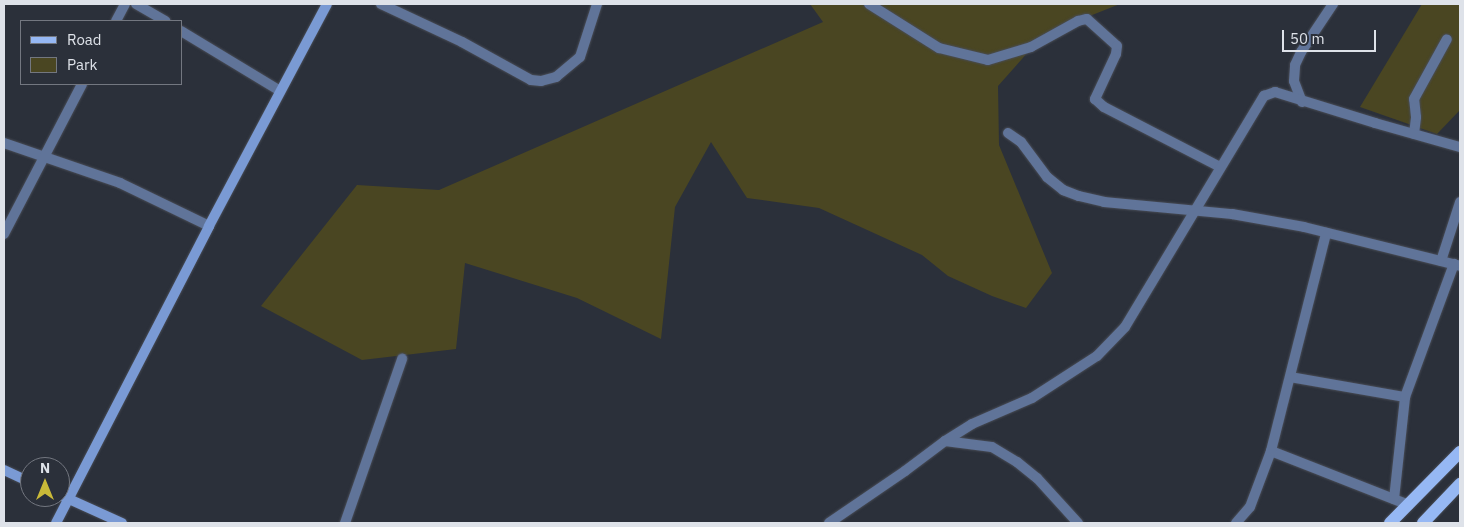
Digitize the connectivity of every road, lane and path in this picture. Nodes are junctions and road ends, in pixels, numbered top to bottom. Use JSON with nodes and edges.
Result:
{"nodes":[{"id":1,"x":125,"y":4,"type":"edge"},
{"id":2,"x":136,"y":4,"type":"edge"},
{"id":3,"x":327,"y":4,"type":"edge"},
{"id":4,"x":381,"y":4,"type":"edge"},
{"id":5,"x":597,"y":4,"type":"edge"},
{"id":6,"x":869,"y":4,"type":"edge"},
{"id":7,"x":1333,"y":4,"type":"edge"},
{"id":8,"x":117,"y":20,"type":"edge"},
{"id":9,"x":163,"y":20,"type":"edge"},
{"id":10,"x":182,"y":32,"type":"edge"},
{"id":11,"x":1447,"y":39,"type":"dead end"},
{"id":12,"x":81,"y":85,"type":"edge"},
{"id":13,"x":280,"y":91,"type":"junction"},
{"id":14,"x":1302,"y":102,"type":"junction"},
{"id":15,"x":1008,"y":133,"type":"dead end"},
{"id":16,"x":1414,"y":134,"type":"junction"},
{"id":17,"x":4,"y":143,"type":"edge"},
{"id":18,"x":1460,"y":146,"type":"edge"},
{"id":19,"x":43,"y":157,"type":"junction"},
{"id":20,"x":1220,"y":167,"type":"junction"},
{"id":21,"x":1460,"y":202,"type":"edge"},
{"id":22,"x":1198,"y":209,"type":"junction"},
{"id":23,"x":209,"y":226,"type":"junction"},
{"id":24,"x":1326,"y":232,"type":"junction"},
{"id":25,"x":4,"y":234,"type":"edge"},
{"id":26,"x":1441,"y":261,"type":"junction"},
{"id":27,"x":1457,"y":265,"type":"edge"},
{"id":28,"x":402,"y":359,"type":"dead end"},
{"id":29,"x":1290,"y":377,"type":"junction"},
{"id":30,"x":1404,"y":397,"type":"junction"},
{"id":31,"x":945,"y":441,"type":"junction"},
{"id":32,"x":1271,"y":451,"type":"junction"},
{"id":33,"x":1460,"y":452,"type":"edge"},
{"id":34,"x":4,"y":470,"type":"edge"},
{"id":35,"x":20,"y":477,"type":"edge"},
{"id":36,"x":1460,"y":484,"type":"edge"},
{"id":37,"x":70,"y":486,"type":"edge"},
{"id":38,"x":1394,"y":499,"type":"junction"},
{"id":39,"x":70,"y":500,"type":"edge"},
{"id":40,"x":1409,"y":505,"type":"junction"},
{"id":41,"x":61,"y":507,"type":"edge"},
{"id":42,"x":56,"y":523,"type":"edge"},
{"id":43,"x":122,"y":523,"type":"edge"},
{"id":44,"x":345,"y":523,"type":"edge"},
{"id":45,"x":829,"y":523,"type":"edge"},
{"id":46,"x":1078,"y":523,"type":"edge"},
{"id":47,"x":1236,"y":523,"type":"edge"},
{"id":48,"x":1390,"y":523,"type":"edge"},
{"id":49,"x":1423,"y":523,"type":"edge"}],
"edges":[{"from":1,"to":8,"type":"street"},
{"from":2,"to":9,"type":"street"},
{"from":3,"to":13,"type":"street"},
{"from":4,"to":5,"type":"street"},
{"from":6,"to":20,"type":"street"},
{"from":7,"to":14,"type":"street"},
{"from":10,"to":13,"type":"street"},
{"from":11,"to":16,"type":"street"},
{"from":12,"to":19,"type":"street"},
{"from":13,"to":23,"type":"street"},
{"from":14,"to":16,"type":"street"},
{"from":14,"to":20,"type":"street"},
{"from":15,"to":22,"type":"street"},
{"from":16,"to":18,"type":"street"},
{"from":17,"to":19,"type":"street"},
{"from":19,"to":23,"type":"street"},
{"from":19,"to":25,"type":"street"},
{"from":20,"to":22,"type":"street"},
{"from":21,"to":26,"type":"street"},
{"from":22,"to":24,"type":"street"},
{"from":22,"to":31,"type":"street"},
{"from":23,"to":37,"type":"street"},
{"from":24,"to":26,"type":"street"},
{"from":24,"to":29,"type":"street"},
{"from":26,"to":27,"type":"street"},
{"from":27,"to":30,"type":"street"},
{"from":28,"to":44,"type":"street"},
{"from":29,"to":30,"type":"street"},
{"from":29,"to":32,"type":"street"},
{"from":30,"to":38,"type":"street"},
{"from":31,"to":45,"type":"street"},
{"from":31,"to":46,"type":"street"},
{"from":32,"to":38,"type":"street"},
{"from":32,"to":47,"type":"street"},
{"from":33,"to":40,"type":"main road"},
{"from":34,"to":35,"type":"street"},
{"from":36,"to":49,"type":"main road"},
{"from":38,"to":40,"type":"street"},
{"from":39,"to":43,"type":"street"},
{"from":40,"to":48,"type":"main road"},
{"from":41,"to":42,"type":"street"}]}
